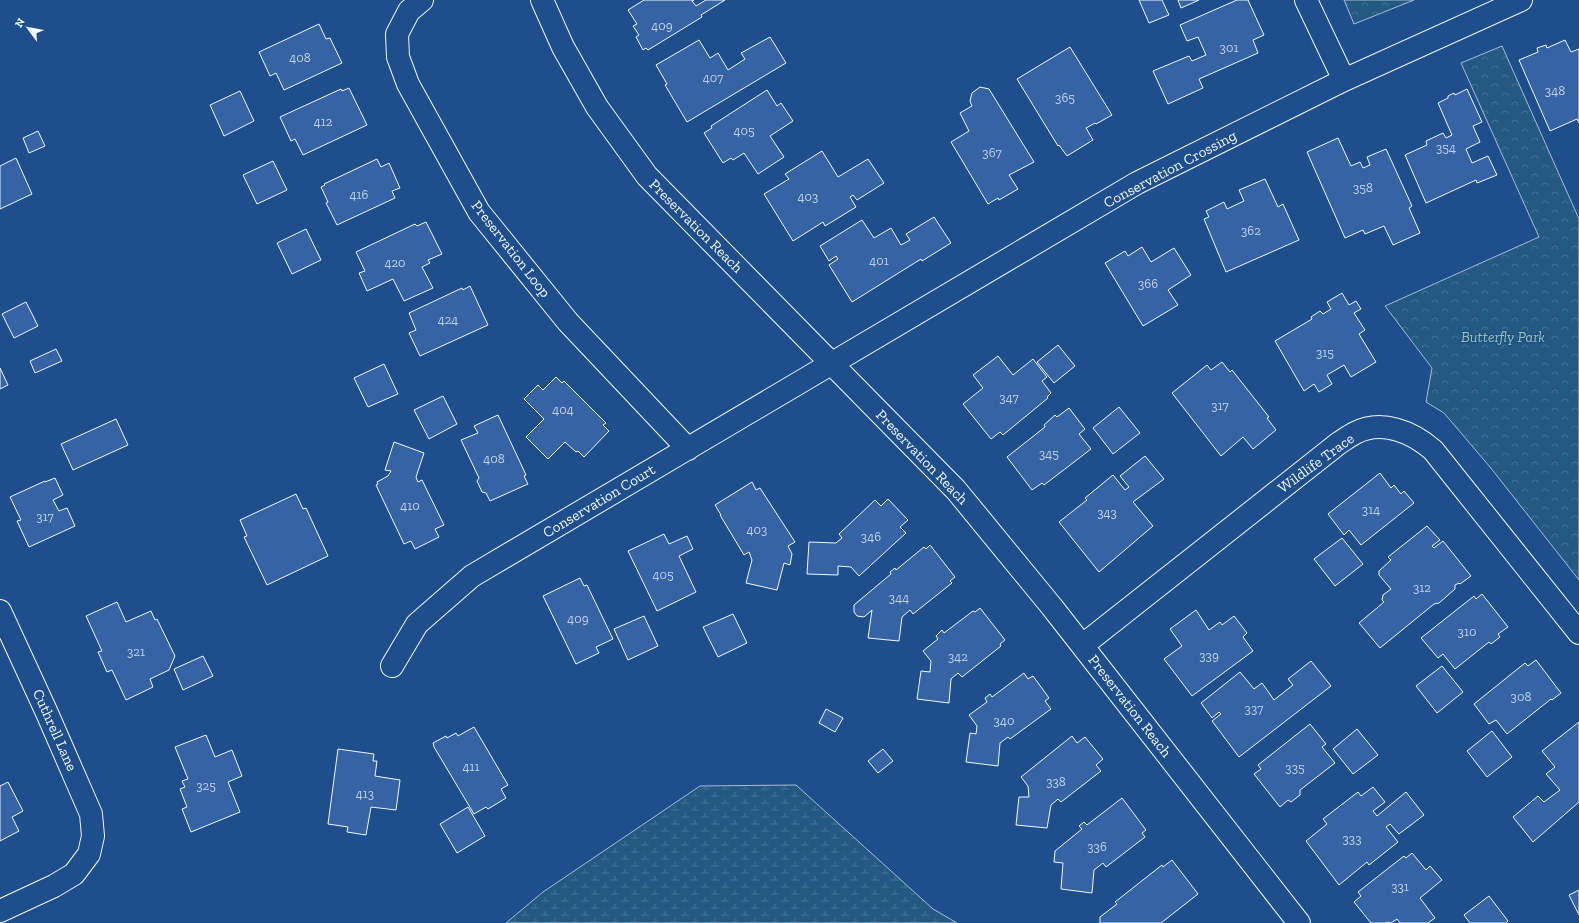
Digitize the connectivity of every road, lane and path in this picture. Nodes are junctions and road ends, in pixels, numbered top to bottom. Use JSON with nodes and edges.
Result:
{"nodes":[{"id":1,"x":422,"y":0,"type":"edge"},
{"id":2,"x":542,"y":0,"type":"edge"},
{"id":3,"x":1306,"y":0,"type":"edge"},
{"id":4,"x":1521,"y":0,"type":"edge"},
{"id":5,"x":1344,"y":80,"type":"junction"},
{"id":6,"x":832,"y":364,"type":"junction"},
{"id":7,"x":688,"y":449,"type":"junction"},
{"id":8,"x":0,"y":610,"type":"edge"},
{"id":9,"x":1579,"y":633,"type":"edge"},
{"id":10,"x":1083,"y":645,"type":"junction"},
{"id":11,"x":392,"y":666,"type":"dead end"},
{"id":12,"x":0,"y":910,"type":"edge"},
{"id":13,"x":1299,"y":923,"type":"edge"}],
"edges":[{"from":1,"to":7,"type":"street","name":"Preservation Loop"},
{"from":2,"to":6,"type":"street","name":"Preservation Reach"},
{"from":3,"to":5,"type":"street"},
{"from":4,"to":5,"type":"street","name":"Conservation Crossing"},
{"from":5,"to":6,"type":"street","name":"Conservation Crossing"},
{"from":6,"to":7,"type":"street","name":"Conservation Court"},
{"from":6,"to":10,"type":"street","name":"Preservation Reach"},
{"from":7,"to":11,"type":"street","name":"Conservation Court"},
{"from":8,"to":12,"type":"street","name":"Cuthrell Lane"},
{"from":9,"to":10,"type":"street","name":"Wildlife Trace"},
{"from":10,"to":13,"type":"street","name":"Preservation Reach"}]}
